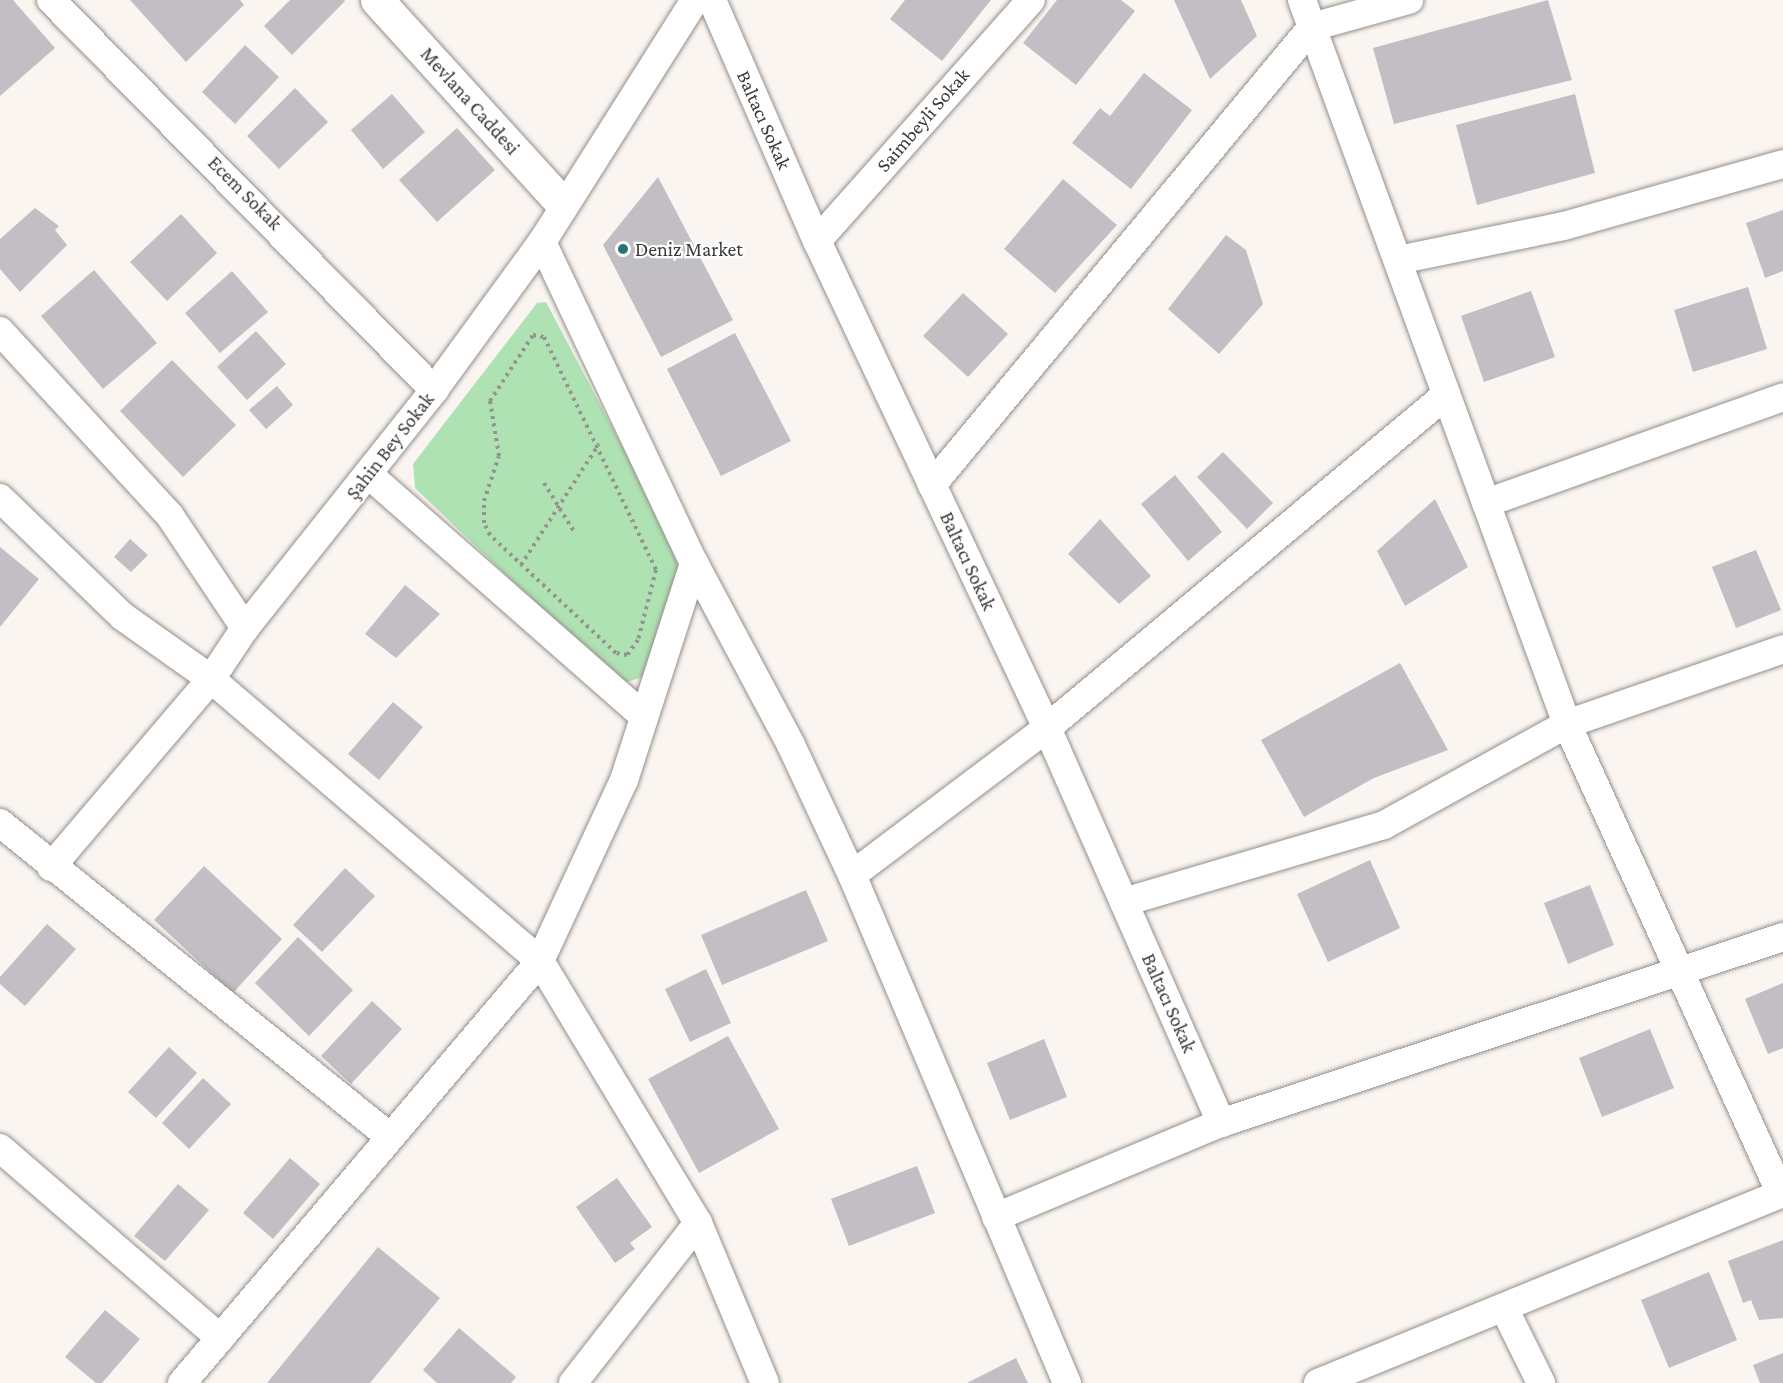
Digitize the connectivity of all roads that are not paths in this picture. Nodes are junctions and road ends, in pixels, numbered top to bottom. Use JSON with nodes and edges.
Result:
{"nodes":[{"id":1,"x":51,"y":0,"type":"edge"},
{"id":2,"x":378,"y":0,"type":"edge"},
{"id":3,"x":695,"y":0,"type":"edge"},
{"id":4,"x":712,"y":0,"type":"edge"},
{"id":5,"x":1031,"y":0,"type":"edge"},
{"id":6,"x":1302,"y":0,"type":"edge"},
{"id":7,"x":1409,"y":0,"type":"edge"},
{"id":8,"x":1312,"y":27,"type":"junction"},
{"id":9,"x":1783,"y":165,"type":"edge"},
{"id":10,"x":562,"y":203,"type":"junction"},
{"id":11,"x":817,"y":241,"type":"junction"},
{"id":12,"x":542,"y":242,"type":"junction"},
{"id":13,"x":1398,"y":260,"type":"junction"},
{"id":14,"x":0,"y":331,"type":"edge"},
{"id":15,"x":434,"y":390,"type":"junction"},
{"id":16,"x":1446,"y":394,"type":"junction"},
{"id":17,"x":1783,"y":397,"type":"edge"},
{"id":18,"x":368,"y":474,"type":"junction"},
{"id":19,"x":932,"y":485,"type":"junction"},
{"id":20,"x":0,"y":498,"type":"edge"},
{"id":21,"x":1486,"y":503,"type":"junction"},
{"id":22,"x":694,"y":563,"type":"junction"},
{"id":23,"x":245,"y":628,"type":"junction"},
{"id":24,"x":1783,"y":649,"type":"edge"},
{"id":25,"x":211,"y":679,"type":"junction"},
{"id":26,"x":643,"y":716,"type":"junction"},
{"id":27,"x":1567,"y":724,"type":"junction"},
{"id":28,"x":1047,"y":728,"type":"junction"},
{"id":29,"x":0,"y":823,"type":"edge"},
{"id":30,"x":51,"y":867,"type":"junction"},
{"id":31,"x":852,"y":875,"type":"junction"},
{"id":32,"x":1124,"y":902,"type":"junction"},
{"id":33,"x":1783,"y":937,"type":"edge"},
{"id":34,"x":540,"y":961,"type":"junction"},
{"id":35,"x":1678,"y":976,"type":"junction"},
{"id":36,"x":1221,"y":1123,"type":"junction"},
{"id":37,"x":390,"y":1137,"type":"junction"},
{"id":38,"x":0,"y":1148,"type":"edge"},
{"id":39,"x":1782,"y":1193,"type":"edge"},
{"id":40,"x":996,"y":1217,"type":"junction"},
{"id":41,"x":698,"y":1223,"type":"junction"},
{"id":42,"x":1504,"y":1308,"type":"junction"},
{"id":43,"x":220,"y":1338,"type":"junction"},
{"id":44,"x":182,"y":1383,"type":"edge"},
{"id":45,"x":573,"y":1383,"type":"edge"},
{"id":46,"x":765,"y":1383,"type":"edge"},
{"id":47,"x":1067,"y":1383,"type":"edge"},
{"id":48,"x":1318,"y":1383,"type":"edge"},
{"id":49,"x":1540,"y":1383,"type":"edge"}],
"edges":[{"from":1,"to":15,"type":"street","name":"Ecem Sokak"},
{"from":2,"to":10,"type":"street","name":"Mevlana Caddesi"},
{"from":3,"to":10,"type":"street","name":"Şahin Bey Sokak"},
{"from":4,"to":11,"type":"street","name":"Baltacı Sokak"},
{"from":5,"to":11,"type":"street","name":"Saimbeyli Sokak"},
{"from":6,"to":8,"type":"street"},
{"from":7,"to":8,"type":"street"},
{"from":8,"to":13,"type":"street"},
{"from":8,"to":19,"type":"street"},
{"from":9,"to":13,"type":"street"},
{"from":10,"to":12,"type":"street","name":"Şahin Bey Sokak"},
{"from":11,"to":19,"type":"street","name":"Baltacı Sokak"},
{"from":12,"to":15,"type":"street","name":"Şahin Bey Sokak"},
{"from":12,"to":22,"type":"street"},
{"from":13,"to":16,"type":"street"},
{"from":14,"to":23,"type":"street"},
{"from":15,"to":18,"type":"street","name":"Şahin Bey Sokak"},
{"from":16,"to":21,"type":"street"},
{"from":16,"to":28,"type":"street"},
{"from":17,"to":21,"type":"street"},
{"from":18,"to":23,"type":"street","name":"Şahin Bey Sokak"},
{"from":18,"to":26,"type":"street"},
{"from":19,"to":28,"type":"street","name":"Baltacı Sokak"},
{"from":20,"to":25,"type":"street"},
{"from":21,"to":27,"type":"street"},
{"from":22,"to":26,"type":"street"},
{"from":22,"to":31,"type":"street"},
{"from":23,"to":25,"type":"street","name":"Şahin Bey Sokak"},
{"from":24,"to":27,"type":"street"},
{"from":25,"to":30,"type":"street","name":"Şahin Bey Sokak"},
{"from":25,"to":34,"type":"street"},
{"from":26,"to":34,"type":"street"},
{"from":27,"to":32,"type":"street"},
{"from":27,"to":35,"type":"street"},
{"from":28,"to":31,"type":"street"},
{"from":28,"to":32,"type":"street","name":"Baltacı Sokak"},
{"from":29,"to":30,"type":"street"},
{"from":30,"to":37,"type":"street"},
{"from":31,"to":40,"type":"street"},
{"from":32,"to":36,"type":"street","name":"Baltacı Sokak"},
{"from":33,"to":35,"type":"street"},
{"from":34,"to":37,"type":"street"},
{"from":34,"to":41,"type":"street"},
{"from":35,"to":36,"type":"street"},
{"from":35,"to":39,"type":"street"},
{"from":36,"to":40,"type":"street"},
{"from":37,"to":43,"type":"street"},
{"from":38,"to":43,"type":"street"},
{"from":39,"to":42,"type":"street"},
{"from":40,"to":47,"type":"street"},
{"from":41,"to":45,"type":"street"},
{"from":41,"to":46,"type":"street"},
{"from":42,"to":48,"type":"street"},
{"from":42,"to":49,"type":"street"},
{"from":43,"to":44,"type":"street"}]}
